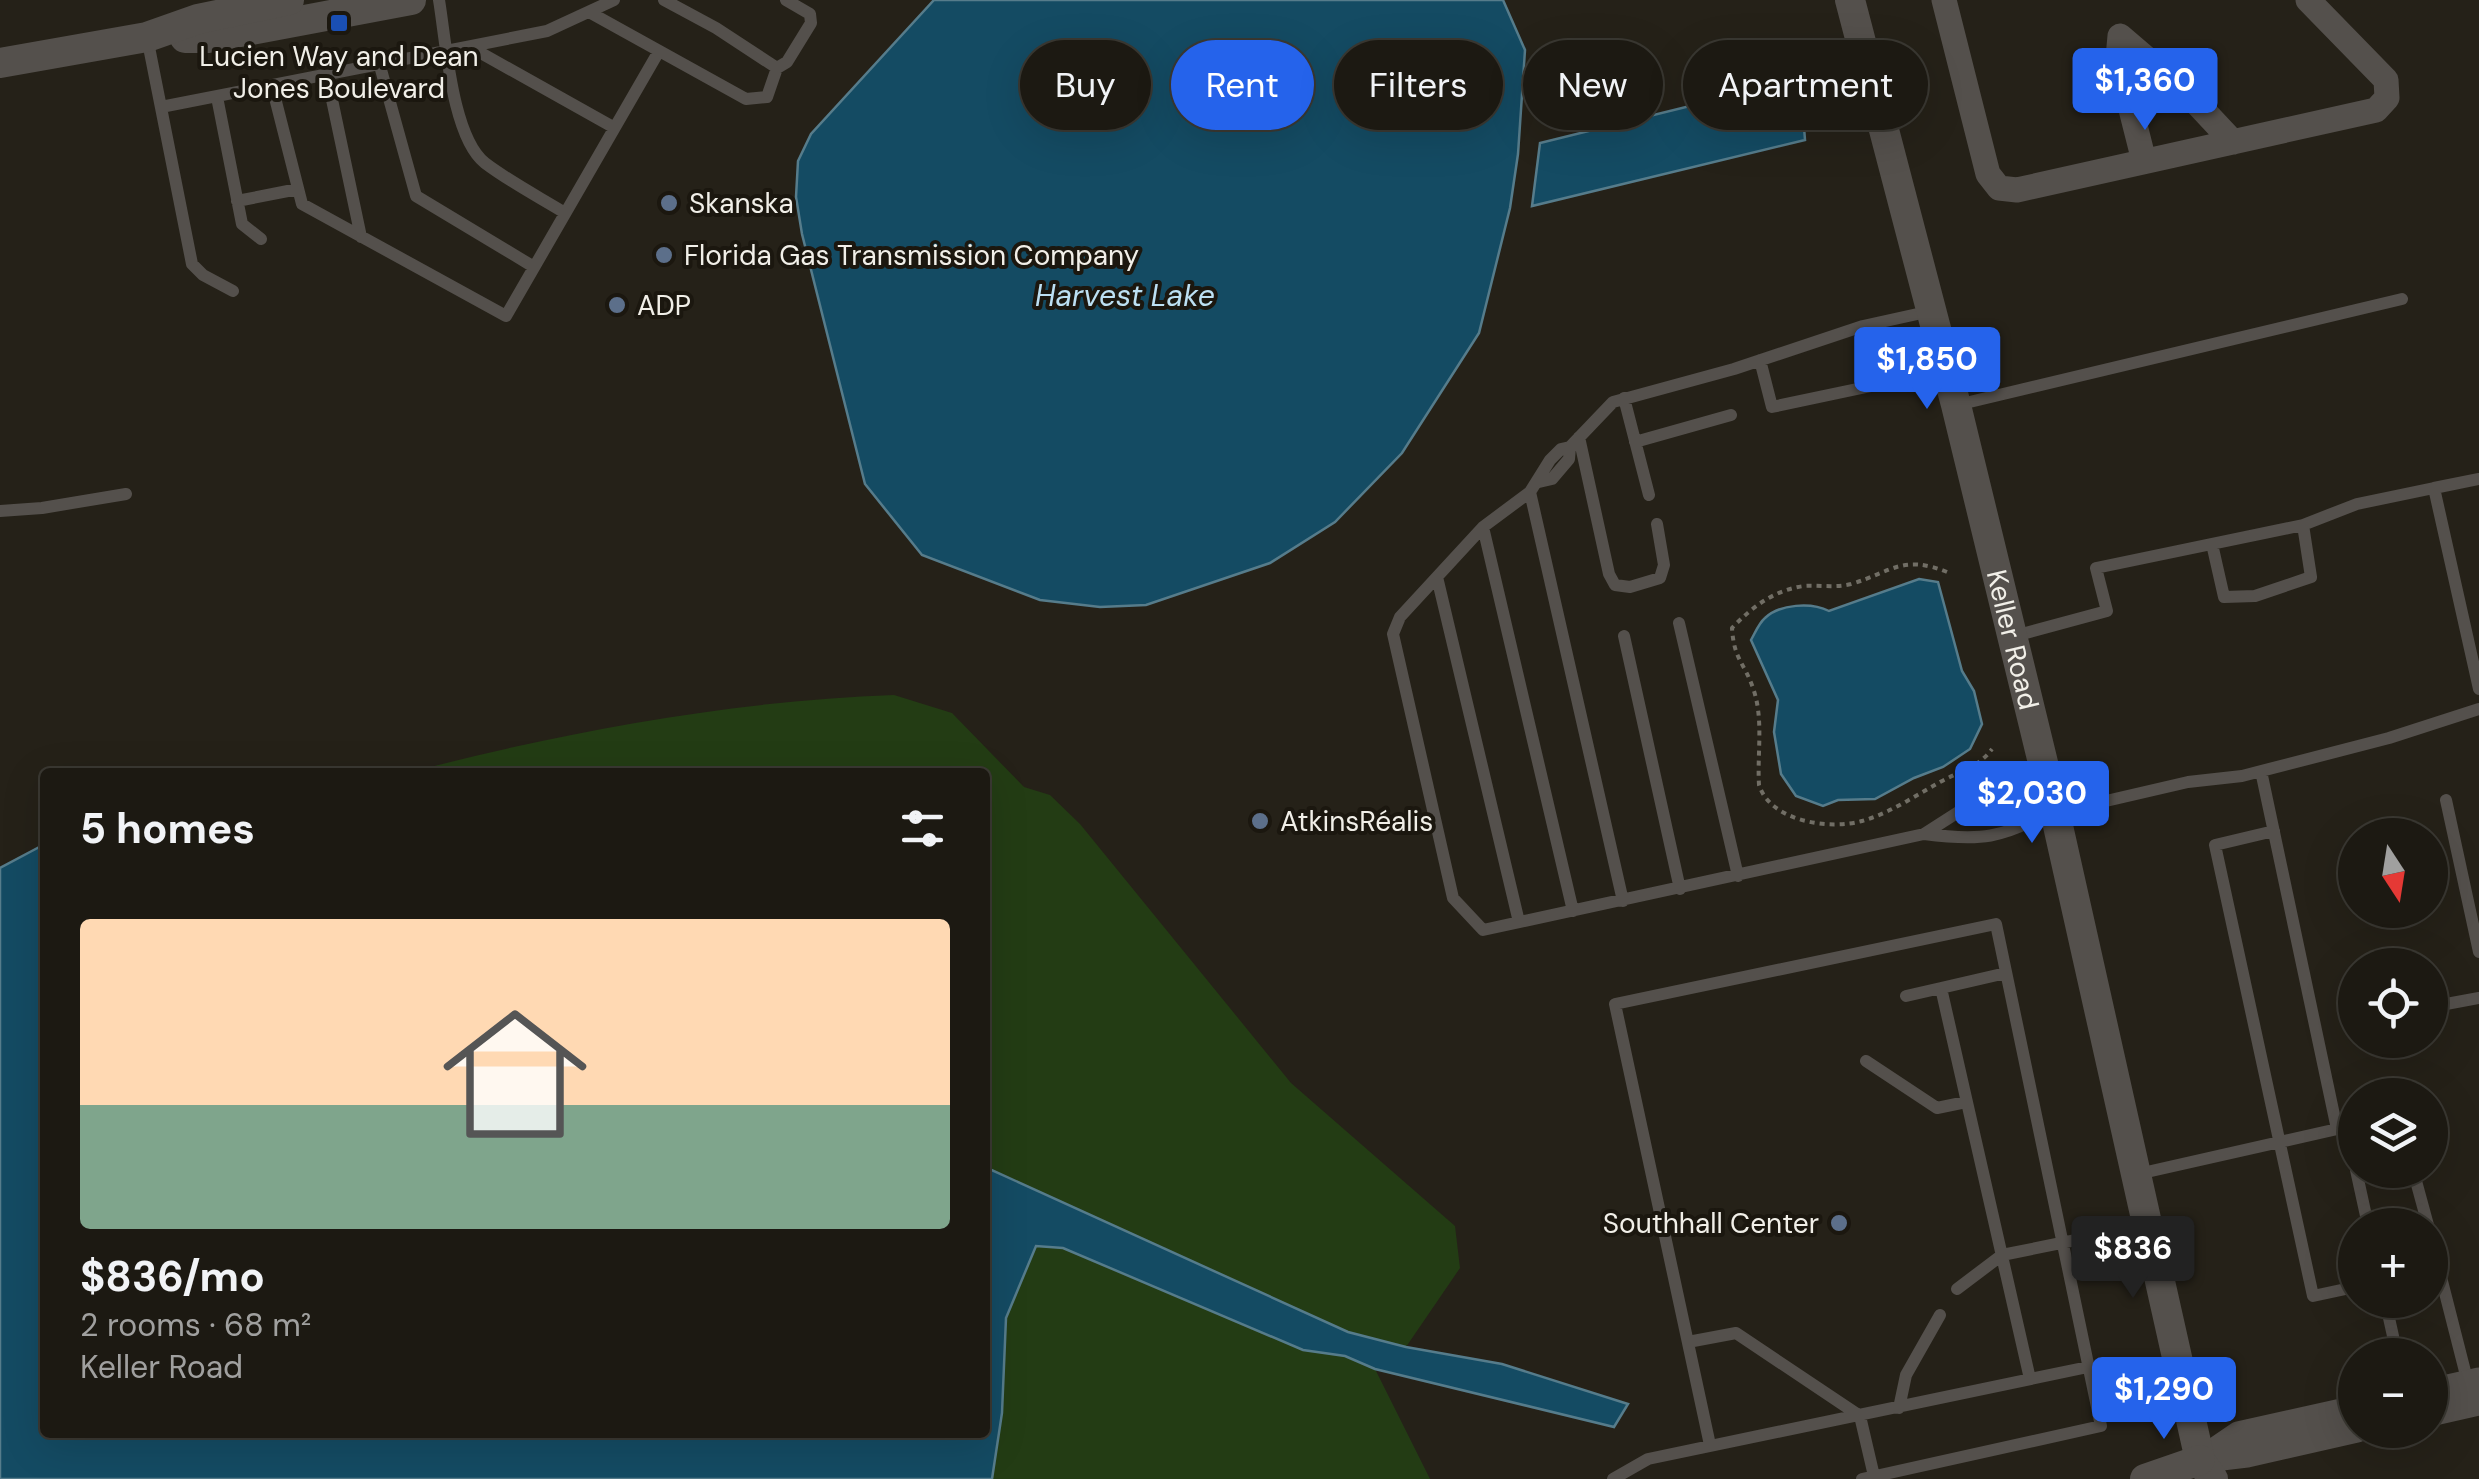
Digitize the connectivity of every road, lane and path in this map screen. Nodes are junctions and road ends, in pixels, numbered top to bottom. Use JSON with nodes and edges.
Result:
{"nodes":[{"id":1,"x":290,"y":0,"type":"edge"},
{"id":2,"x":411,"y":0,"type":"edge"},
{"id":3,"x":439,"y":0,"type":"edge"},
{"id":4,"x":614,"y":0,"type":"edge"},
{"id":5,"x":664,"y":0,"type":"edge"},
{"id":6,"x":786,"y":0,"type":"edge"},
{"id":7,"x":1850,"y":0,"type":"edge"},
{"id":8,"x":1944,"y":0,"type":"edge"},
{"id":9,"x":2308,"y":0,"type":"edge"},
{"id":10,"x":590,"y":12,"type":"junction"},
{"id":11,"x":147,"y":37,"type":"junction"},
{"id":12,"x":472,"y":48,"type":"junction"},
{"id":13,"x":659,"y":50,"type":"junction"},
{"id":14,"x":448,"y":52,"type":"junction"},
{"id":15,"x":0,"y":63,"type":"edge"},
{"id":16,"x":380,"y":66,"type":"junction"},
{"id":17,"x":777,"y":68,"type":"junction"},
{"id":18,"x":328,"y":76,"type":"junction"},
{"id":19,"x":272,"y":86,"type":"junction"},
{"id":20,"x":217,"y":97,"type":"junction"},
{"id":21,"x":162,"y":107,"type":"junction"},
{"id":22,"x":613,"y":127,"type":"junction"},
{"id":23,"x":2233,"y":142,"type":"junction"},
{"id":24,"x":2144,"y":161,"type":"junction"},
{"id":25,"x":298,"y":189,"type":"junction"},
{"id":26,"x":238,"y":202,"type":"junction"},
{"id":27,"x":566,"y":213,"type":"junction"},
{"id":28,"x":361,"y":236,"type":"junction"},
{"id":29,"x":261,"y":239,"type":"dead end"},
{"id":30,"x":534,"y":267,"type":"junction"},
{"id":31,"x":233,"y":290,"type":"dead end"},
{"id":32,"x":2402,"y":298,"type":"dead end"},
{"id":33,"x":1931,"y":311,"type":"junction"},
{"id":34,"x":1863,"y":326,"type":"junction"},
{"id":35,"x":1760,"y":360,"type":"junction"},
{"id":36,"x":1624,"y":398,"type":"junction"},
{"id":37,"x":1956,"y":405,"type":"junction"},
{"id":38,"x":1731,"y":416,"type":"dead end"},
{"id":39,"x":1575,"y":442,"type":"junction"},
{"id":40,"x":1636,"y":442,"type":"junction"},
{"id":41,"x":2479,"y":478,"type":"edge"},
{"id":42,"x":1535,"y":487,"type":"junction"},
{"id":43,"x":2434,"y":488,"type":"junction"},
{"id":44,"x":126,"y":494,"type":"dead end"},
{"id":45,"x":1649,"y":495,"type":"dead end"},
{"id":46,"x":0,"y":511,"type":"edge"},
{"id":47,"x":1657,"y":524,"type":"dead end"},
{"id":48,"x":2302,"y":525,"type":"junction"},
{"id":49,"x":1483,"y":527,"type":"junction"},
{"id":50,"x":2212,"y":544,"type":"junction"},
{"id":51,"x":1947,"y":572,"type":"dead end"},
{"id":52,"x":1437,"y":577,"type":"junction"},
{"id":53,"x":1679,"y":623,"type":"dead end"},
{"id":54,"x":1624,"y":636,"type":"dead end"},
{"id":55,"x":2011,"y":637,"type":"junction"},
{"id":56,"x":2479,"y":689,"type":"edge"},
{"id":57,"x":2479,"y":709,"type":"edge"},
{"id":58,"x":1992,"y":749,"type":"dead end"},
{"id":59,"x":2261,"y":771,"type":"junction"},
{"id":60,"x":2446,"y":800,"type":"dead end"},
{"id":61,"x":2054,"y":808,"type":"junction"},
{"id":62,"x":2274,"y":831,"type":"junction"},
{"id":63,"x":1924,"y":834,"type":"junction"},
{"id":64,"x":1738,"y":876,"type":"junction"},
{"id":65,"x":1680,"y":890,"type":"junction"},
{"id":66,"x":1623,"y":901,"type":"junction"},
{"id":67,"x":1573,"y":911,"type":"junction"},
{"id":68,"x":1519,"y":922,"type":"junction"},
{"id":69,"x":2479,"y":952,"type":"edge"},
{"id":70,"x":2006,"y":973,"type":"junction"},
{"id":71,"x":1941,"y":988,"type":"junction"},
{"id":72,"x":1906,"y":996,"type":"dead end"},
{"id":73,"x":2479,"y":998,"type":"edge"},
{"id":74,"x":2448,"y":1004,"type":"edge"},
{"id":75,"x":1866,"y":1061,"type":"dead end"},
{"id":76,"x":2338,"y":1094,"type":"edge"},
{"id":77,"x":1966,"y":1102,"type":"junction"},
{"id":78,"x":2338,"y":1129,"type":"edge"},
{"id":79,"x":2278,"y":1142,"type":"junction"},
{"id":80,"x":2136,"y":1174,"type":"junction"},
{"id":81,"x":2148,"y":1225,"type":"junction"},
{"id":82,"x":2062,"y":1244,"type":"junction"},
{"id":83,"x":2002,"y":1255,"type":"junction"},
{"id":84,"x":1957,"y":1289,"type":"dead end"},
{"id":85,"x":2338,"y":1291,"type":"edge"},
{"id":86,"x":2448,"y":1297,"type":"edge"},
{"id":87,"x":1940,"y":1316,"type":"dead end"},
{"id":88,"x":2389,"y":1318,"type":"edge"},
{"id":89,"x":2393,"y":1336,"type":"dead end"},
{"id":90,"x":1688,"y":1342,"type":"junction"},
{"id":91,"x":2088,"y":1367,"type":"junction"},
{"id":92,"x":2030,"y":1379,"type":"junction"},
{"id":93,"x":2448,"y":1391,"type":"edge"},
{"id":94,"x":2475,"y":1392,"type":"edge"},
{"id":95,"x":2448,"y":1405,"type":"edge"},
{"id":96,"x":1899,"y":1408,"type":"junction"},
{"id":97,"x":2338,"y":1412,"type":"edge"},
{"id":98,"x":1860,"y":1416,"type":"junction"},
{"id":99,"x":2338,"y":1434,"type":"edge"},
{"id":100,"x":1710,"y":1445,"type":"junction"},
{"id":101,"x":2203,"y":1473,"type":"edge"},
{"id":102,"x":1868,"y":1478,"type":"edge"},
{"id":103,"x":1613,"y":1479,"type":"edge"},
{"id":104,"x":2145,"y":1479,"type":"edge"}],
"edges":[{"from":1,"to":11,"type":"street"},
{"from":2,"to":11,"type":"street"},
{"from":3,"to":14,"type":"lane"},
{"from":4,"to":10,"type":"lane"},
{"from":5,"to":17,"type":"lane"},
{"from":6,"to":17,"type":"lane"},
{"from":7,"to":33,"type":"street","name":"Keller Road"},
{"from":8,"to":24,"type":"street"},
{"from":9,"to":23,"type":"street"},
{"from":10,"to":12,"type":"lane"},
{"from":10,"to":13,"type":"lane"},
{"from":11,"to":15,"type":"street"},
{"from":11,"to":21,"type":"lane"},
{"from":12,"to":14,"type":"lane"},
{"from":12,"to":22,"type":"lane"},
{"from":13,"to":17,"type":"lane"},
{"from":13,"to":22,"type":"lane"},
{"from":14,"to":16,"type":"lane"},
{"from":14,"to":27,"type":"lane"},
{"from":16,"to":18,"type":"lane"},
{"from":16,"to":30,"type":"lane"},
{"from":18,"to":19,"type":"lane"},
{"from":18,"to":28,"type":"lane"},
{"from":19,"to":20,"type":"lane"},
{"from":19,"to":25,"type":"lane"},
{"from":20,"to":21,"type":"lane"},
{"from":20,"to":26,"type":"lane"},
{"from":21,"to":31,"type":"lane"},
{"from":22,"to":27,"type":"lane"},
{"from":23,"to":24,"type":"street"},
{"from":23,"to":24,"type":"street"},
{"from":25,"to":26,"type":"lane"},
{"from":25,"to":28,"type":"lane"},
{"from":26,"to":29,"type":"lane"},
{"from":27,"to":30,"type":"lane"},
{"from":28,"to":30,"type":"lane"},
{"from":32,"to":37,"type":"lane"},
{"from":33,"to":34,"type":"lane"},
{"from":33,"to":37,"type":"street","name":"Keller Road"},
{"from":34,"to":35,"type":"lane"},
{"from":34,"to":35,"type":"lane"},
{"from":35,"to":36,"type":"lane"},
{"from":36,"to":39,"type":"lane"},
{"from":36,"to":40,"type":"lane"},
{"from":37,"to":55,"type":"street","name":"Keller Road"},
{"from":38,"to":40,"type":"lane"},
{"from":39,"to":42,"type":"lane"},
{"from":39,"to":47,"type":"lane"},
{"from":40,"to":45,"type":"lane"},
{"from":41,"to":43,"type":"lane"},
{"from":42,"to":49,"type":"lane"},
{"from":42,"to":66,"type":"lane"},
{"from":43,"to":48,"type":"lane"},
{"from":43,"to":56,"type":"lane"},
{"from":44,"to":46,"type":"lane"},
{"from":48,"to":50,"type":"lane"},
{"from":48,"to":50,"type":"lane"},
{"from":49,"to":52,"type":"lane"},
{"from":49,"to":67,"type":"lane"},
{"from":50,"to":55,"type":"lane"},
{"from":51,"to":58,"type":"path"},
{"from":52,"to":68,"type":"lane"},
{"from":52,"to":68,"type":"lane"},
{"from":53,"to":64,"type":"lane"},
{"from":54,"to":65,"type":"lane"},
{"from":55,"to":61,"type":"street","name":"Keller Road"},
{"from":57,"to":59,"type":"lane"},
{"from":59,"to":61,"type":"lane"},
{"from":59,"to":62,"type":"lane"},
{"from":60,"to":69,"type":"lane"},
{"from":61,"to":63,"type":"lane"},
{"from":61,"to":63,"type":"lane"},
{"from":61,"to":80,"type":"street","name":"Keller Road"},
{"from":62,"to":76,"type":"lane"},
{"from":62,"to":79,"type":"lane"},
{"from":63,"to":64,"type":"lane"},
{"from":64,"to":65,"type":"lane"},
{"from":65,"to":66,"type":"lane"},
{"from":66,"to":67,"type":"lane"},
{"from":67,"to":68,"type":"lane"},
{"from":70,"to":71,"type":"lane"},
{"from":70,"to":82,"type":"lane"},
{"from":70,"to":90,"type":"lane"},
{"from":71,"to":72,"type":"lane"},
{"from":71,"to":77,"type":"lane"},
{"from":73,"to":74,"type":"lane"},
{"from":75,"to":77,"type":"lane"},
{"from":77,"to":83,"type":"lane"},
{"from":78,"to":79,"type":"lane"},
{"from":79,"to":80,"type":"lane"},
{"from":79,"to":85,"type":"lane"},
{"from":80,"to":81,"type":"street","name":"Keller Road"},
{"from":81,"to":82,"type":"lane"},
{"from":81,"to":101,"type":"street","name":"Keller Road"},
{"from":82,"to":83,"type":"lane"},
{"from":82,"to":91,"type":"lane"},
{"from":83,"to":84,"type":"lane"},
{"from":83,"to":92,"type":"lane"},
{"from":86,"to":94,"type":"lane"},
{"from":87,"to":96,"type":"lane"},
{"from":88,"to":89,"type":"lane"},
{"from":90,"to":98,"type":"lane"},
{"from":90,"to":100,"type":"lane"},
{"from":91,"to":92,"type":"lane"},
{"from":91,"to":102,"type":"lane"},
{"from":92,"to":96,"type":"lane"},
{"from":93,"to":94,"type":"street"},
{"from":94,"to":95,"type":"street"},
{"from":96,"to":98,"type":"lane"},
{"from":97,"to":101,"type":"street"},
{"from":98,"to":100,"type":"lane"},
{"from":98,"to":102,"type":"lane"},
{"from":99,"to":101,"type":"street"},
{"from":100,"to":103,"type":"lane"},
{"from":101,"to":104,"type":"street"}]}
